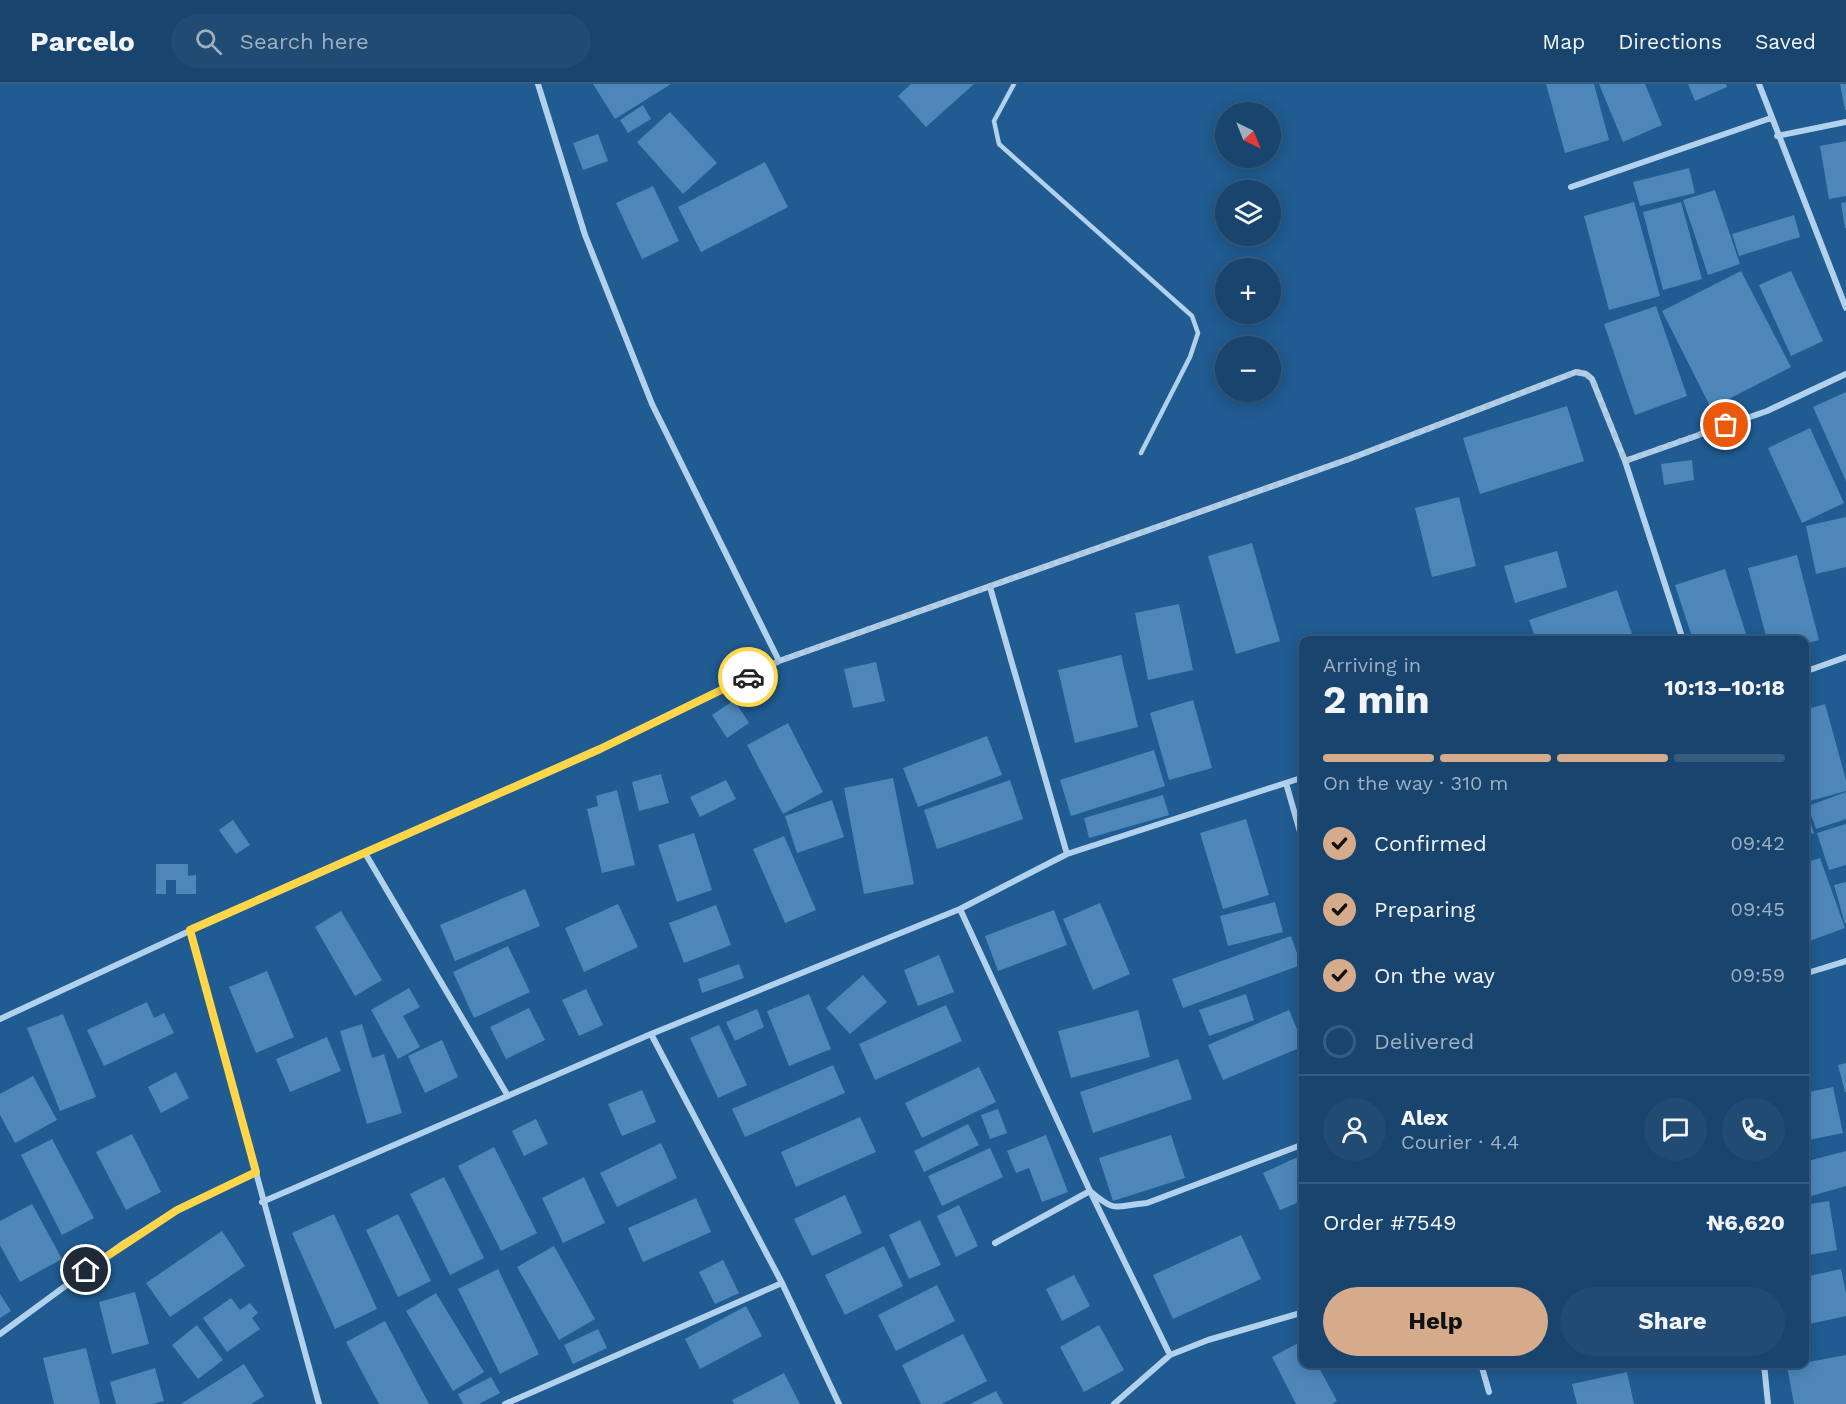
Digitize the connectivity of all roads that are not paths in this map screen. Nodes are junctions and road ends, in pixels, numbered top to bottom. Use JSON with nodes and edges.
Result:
{"nodes":[{"id":1,"x":538,"y":84,"type":"edge"},
{"id":2,"x":1014,"y":84,"type":"edge"},
{"id":3,"x":1759,"y":84,"type":"edge"},
{"id":4,"x":1771,"y":118,"type":"junction"},
{"id":5,"x":1846,"y":122,"type":"edge"},
{"id":6,"x":1777,"y":136,"type":"junction"},
{"id":7,"x":1571,"y":187,"type":"dead end"},
{"id":8,"x":1846,"y":308,"type":"edge"},
{"id":9,"x":1846,"y":374,"type":"edge"},
{"id":10,"x":1141,"y":453,"type":"dead end"},
{"id":11,"x":1625,"y":461,"type":"junction"},
{"id":12,"x":990,"y":587,"type":"junction"},
{"id":13,"x":1679,"y":636,"type":"edge"},
{"id":14,"x":1846,"y":659,"type":"edge"},
{"id":15,"x":779,"y":661,"type":"junction"},
{"id":16,"x":1809,"y":670,"type":"edge"},
{"id":17,"x":1299,"y":779,"type":"edge"},
{"id":18,"x":1286,"y":783,"type":"junction"},
{"id":19,"x":1299,"y":828,"type":"edge"},
{"id":20,"x":365,"y":853,"type":"junction"},
{"id":21,"x":1067,"y":854,"type":"junction"},
{"id":22,"x":960,"y":909,"type":"junction"},
{"id":23,"x":190,"y":930,"type":"junction"},
{"id":24,"x":1846,"y":962,"type":"edge"},
{"id":25,"x":1809,"y":973,"type":"edge"},
{"id":26,"x":0,"y":1019,"type":"edge"},
{"id":27,"x":651,"y":1034,"type":"junction"},
{"id":28,"x":508,"y":1096,"type":"junction"},
{"id":29,"x":1299,"y":1146,"type":"edge"},
{"id":30,"x":256,"y":1172,"type":"junction"},
{"id":31,"x":1090,"y":1191,"type":"junction"},
{"id":32,"x":262,"y":1202,"type":"junction"},
{"id":33,"x":995,"y":1243,"type":"dead end"},
{"id":34,"x":782,"y":1283,"type":"junction"},
{"id":35,"x":1299,"y":1313,"type":"edge"},
{"id":36,"x":0,"y":1334,"type":"edge"},
{"id":37,"x":1170,"y":1355,"type":"junction"},
{"id":38,"x":1482,"y":1368,"type":"edge"},
{"id":39,"x":1764,"y":1368,"type":"edge"},
{"id":40,"x":1489,"y":1392,"type":"dead end"},
{"id":41,"x":319,"y":1404,"type":"edge"},
{"id":42,"x":505,"y":1404,"type":"edge"},
{"id":43,"x":839,"y":1404,"type":"edge"},
{"id":44,"x":1114,"y":1404,"type":"edge"},
{"id":45,"x":1768,"y":1404,"type":"edge"}],
"edges":[{"from":1,"to":15,"type":"street"},
{"from":2,"to":10,"type":"lane"},
{"from":3,"to":4,"type":"street"},
{"from":4,"to":6,"type":"street"},
{"from":4,"to":7,"type":"street"},
{"from":5,"to":6,"type":"street"},
{"from":6,"to":8,"type":"street"},
{"from":9,"to":11,"type":"street"},
{"from":11,"to":12,"type":"street"},
{"from":11,"to":13,"type":"street"},
{"from":12,"to":15,"type":"street"},
{"from":12,"to":21,"type":"street"},
{"from":14,"to":16,"type":"street"},
{"from":15,"to":20,"type":"street"},
{"from":17,"to":18,"type":"street"},
{"from":18,"to":19,"type":"street"},
{"from":18,"to":21,"type":"street"},
{"from":20,"to":23,"type":"street"},
{"from":20,"to":28,"type":"street"},
{"from":21,"to":22,"type":"street"},
{"from":22,"to":27,"type":"street"},
{"from":22,"to":31,"type":"street"},
{"from":23,"to":26,"type":"street"},
{"from":23,"to":30,"type":"street"},
{"from":24,"to":25,"type":"street"},
{"from":27,"to":28,"type":"street"},
{"from":27,"to":34,"type":"street"},
{"from":28,"to":32,"type":"street"},
{"from":29,"to":31,"type":"street"},
{"from":30,"to":32,"type":"street"},
{"from":30,"to":36,"type":"street"},
{"from":31,"to":33,"type":"street"},
{"from":31,"to":37,"type":"street"},
{"from":32,"to":41,"type":"street"},
{"from":34,"to":42,"type":"street"},
{"from":34,"to":43,"type":"street"},
{"from":35,"to":37,"type":"street"},
{"from":37,"to":44,"type":"street"},
{"from":38,"to":40,"type":"street"},
{"from":39,"to":45,"type":"street"}]}
